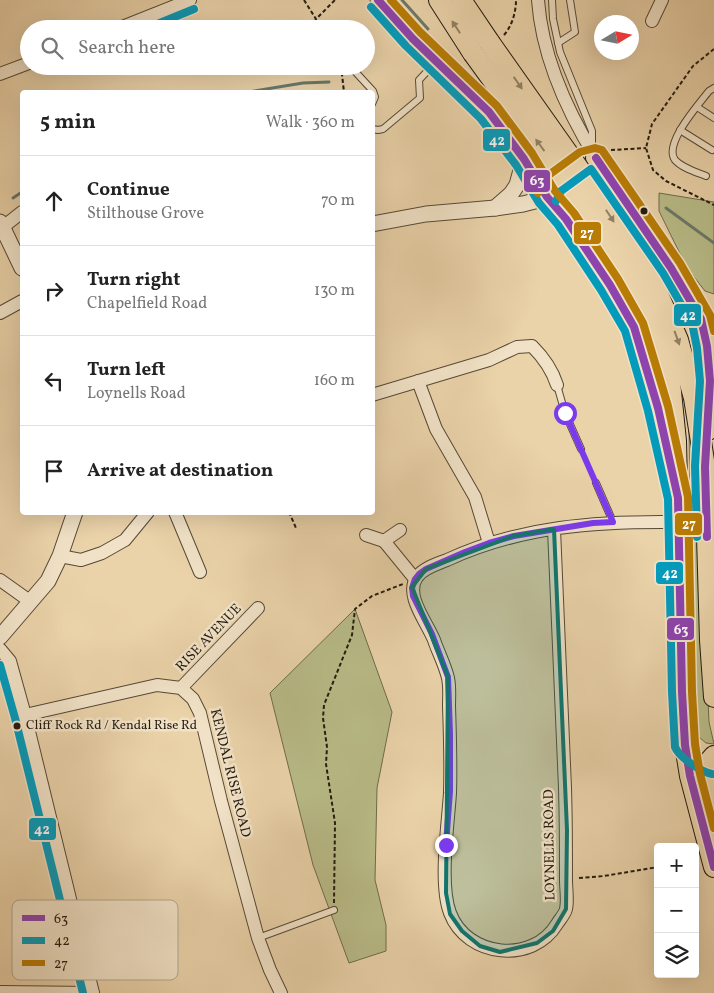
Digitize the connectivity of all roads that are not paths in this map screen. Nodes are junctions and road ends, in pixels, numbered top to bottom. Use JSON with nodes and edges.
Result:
{"nodes":[{"id":1,"x":190,"y":0,"type":"edge"},
{"id":2,"x":378,"y":0,"type":"edge"},
{"id":3,"x":439,"y":0,"type":"edge"},
{"id":4,"x":461,"y":0,"type":"edge"},
{"id":5,"x":538,"y":0,"type":"edge"},
{"id":6,"x":552,"y":0,"type":"edge"},
{"id":7,"x":570,"y":0,"type":"edge"},
{"id":8,"x":662,"y":0,"type":"edge"},
{"id":9,"x":140,"y":20,"type":"edge"},
{"id":10,"x":652,"y":22,"type":"dead end"},
{"id":11,"x":558,"y":43,"type":"junction"},
{"id":12,"x":481,"y":48,"type":"junction"},
{"id":13,"x":436,"y":62,"type":"junction"},
{"id":14,"x":20,"y":66,"type":"edge"},
{"id":15,"x":0,"y":74,"type":"edge"},
{"id":16,"x":358,"y":75,"type":"edge"},
{"id":17,"x":714,"y":88,"type":"edge"},
{"id":18,"x":372,"y":90,"type":"edge"},
{"id":19,"x":697,"y":107,"type":"junction"},
{"id":20,"x":714,"y":118,"type":"edge"},
{"id":21,"x":375,"y":129,"type":"edge"},
{"id":22,"x":680,"y":130,"type":"junction"},
{"id":23,"x":712,"y":150,"type":"dead end"},
{"id":24,"x":594,"y":155,"type":"junction"},
{"id":25,"x":524,"y":159,"type":"junction"},
{"id":26,"x":706,"y":176,"type":"dead end"},
{"id":27,"x":547,"y":197,"type":"junction"},
{"id":28,"x":495,"y":208,"type":"junction"},
{"id":29,"x":20,"y":213,"type":"edge"},
{"id":30,"x":375,"y":223,"type":"edge"},
{"id":31,"x":1,"y":225,"type":"edge"},
{"id":32,"x":20,"y":264,"type":"edge"},
{"id":33,"x":644,"y":282,"type":"junction"},
{"id":34,"x":20,"y":302,"type":"edge"},
{"id":35,"x":0,"y":313,"type":"edge"},
{"id":36,"x":708,"y":320,"type":"edge"},
{"id":37,"x":711,"y":344,"type":"edge"},
{"id":38,"x":418,"y":381,"type":"junction"},
{"id":39,"x":557,"y":385,"type":"joint"},
{"id":40,"x":375,"y":394,"type":"edge"},
{"id":41,"x":581,"y":449,"type":"road end"},
{"id":42,"x":706,"y":467,"type":"junction"},
{"id":43,"x":596,"y":483,"type":"road end"},
{"id":44,"x":678,"y":498,"type":"junction"},
{"id":45,"x":74,"y":515,"type":"edge"},
{"id":46,"x":146,"y":515,"type":"edge"},
{"id":47,"x":176,"y":515,"type":"edge"},
{"id":48,"x":613,"y":522,"type":"junction"},
{"id":49,"x":677,"y":522,"type":"junction"},
{"id":50,"x":554,"y":529,"type":"junction"},
{"id":51,"x":400,"y":530,"type":"dead end"},
{"id":52,"x":366,"y":535,"type":"dead end"},
{"id":53,"x":384,"y":541,"type":"junction"},
{"id":54,"x":489,"y":543,"type":"junction"},
{"id":55,"x":60,"y":556,"type":"junction"},
{"id":56,"x":200,"y":572,"type":"dead end"},
{"id":57,"x":415,"y":579,"type":"junction"},
{"id":58,"x":0,"y":580,"type":"edge"},
{"id":59,"x":31,"y":602,"type":"junction"},
{"id":60,"x":258,"y":608,"type":"dead end"},
{"id":61,"x":0,"y":637,"type":"edge"},
{"id":62,"x":0,"y":649,"type":"edge"},
{"id":63,"x":181,"y":688,"type":"junction"},
{"id":64,"x":714,"y":698,"type":"edge"},
{"id":65,"x":25,"y":715,"type":"junction"},
{"id":66,"x":685,"y":745,"type":"junction"},
{"id":67,"x":712,"y":761,"type":"edge"},
{"id":68,"x":714,"y":799,"type":"edge"},
{"id":69,"x":714,"y":867,"type":"edge"},
{"id":70,"x":70,"y":900,"type":"edge"},
{"id":71,"x":334,"y":910,"type":"road end"},
{"id":72,"x":258,"y":938,"type":"junction"},
{"id":73,"x":90,"y":980,"type":"edge"},
{"id":74,"x":0,"y":992,"type":"edge"},
{"id":75,"x":93,"y":993,"type":"edge"},
{"id":76,"x":282,"y":993,"type":"edge"}],
"edges":[{"from":1,"to":9,"type":"street"},
{"from":2,"to":13,"type":"street"},
{"from":12,"to":3,"type":"highway","one_way":true},
{"from":4,"to":12,"type":"highway"},
{"from":5,"to":24,"type":"street"},
{"from":6,"to":11,"type":"lane"},
{"from":7,"to":11,"type":"lane"},
{"from":8,"to":10,"type":"street"},
{"from":11,"to":24,"type":"lane"},
{"from":12,"to":33,"type":"highway","bridge":true},
{"from":13,"to":21,"type":"lane"},
{"from":13,"to":25,"type":"street"},
{"from":14,"to":15,"type":"street"},
{"from":16,"to":18,"type":"lane"},
{"from":17,"to":19,"type":"lane"},
{"from":19,"to":20,"type":"lane"},
{"from":19,"to":22,"type":"lane"},
{"from":22,"to":23,"type":"lane"},
{"from":22,"to":26,"type":"lane"},
{"from":24,"to":27,"type":"street"},
{"from":24,"to":36,"type":"highway"},
{"from":25,"to":27,"type":"street"},
{"from":25,"to":28,"type":"street"},
{"from":27,"to":28,"type":"street"},
{"from":27,"to":44,"type":"highway"},
{"from":28,"to":30,"type":"street"},
{"from":29,"to":31,"type":"street"},
{"from":31,"to":32,"type":"street"},
{"from":33,"to":42,"type":"highway","one_way":true},
{"from":33,"to":44,"type":"highway"},
{"from":34,"to":35,"type":"street"},
{"from":36,"to":37,"type":"highway"},
{"from":37,"to":42,"type":"highway"},
{"from":38,"to":39,"type":"street"},
{"from":38,"to":40,"type":"street"},
{"from":38,"to":54,"type":"street"},
{"from":39,"to":41,"type":"lane"},
{"from":42,"to":64,"type":"highway"},
{"from":43,"to":48,"type":"lane"},
{"from":44,"to":49,"type":"highway"},
{"from":45,"to":55,"type":"street"},
{"from":46,"to":55,"type":"street"},
{"from":47,"to":56,"type":"street"},
{"from":48,"to":49,"type":"street"},
{"from":48,"to":50,"type":"street"},
{"from":49,"to":66,"type":"highway"},
{"from":50,"to":54,"type":"street"},
{"from":50,"to":57,"type":"street","name":"LOYNELLS ROAD"},
{"from":51,"to":53,"type":"street"},
{"from":52,"to":53,"type":"street"},
{"from":53,"to":57,"type":"street"},
{"from":54,"to":57,"type":"street"},
{"from":55,"to":59,"type":"street"},
{"from":58,"to":59,"type":"street"},
{"from":59,"to":61,"type":"street"},
{"from":60,"to":63,"type":"street","name":"RISE AVENUE"},
{"from":62,"to":65,"type":"street"},
{"from":63,"to":65,"type":"street"},
{"from":63,"to":72,"type":"street","name":"KENDAL RISE ROAD"},
{"from":65,"to":70,"type":"street"},
{"from":66,"to":67,"type":"highway"},
{"from":66,"to":69,"type":"highway"},
{"from":67,"to":68,"type":"highway"},
{"from":71,"to":72,"type":"lane"},
{"from":72,"to":76,"type":"street","name":"KENDAL RISE ROAD"},
{"from":73,"to":75,"type":"street"},
{"from":74,"to":75,"type":"street"}]}
